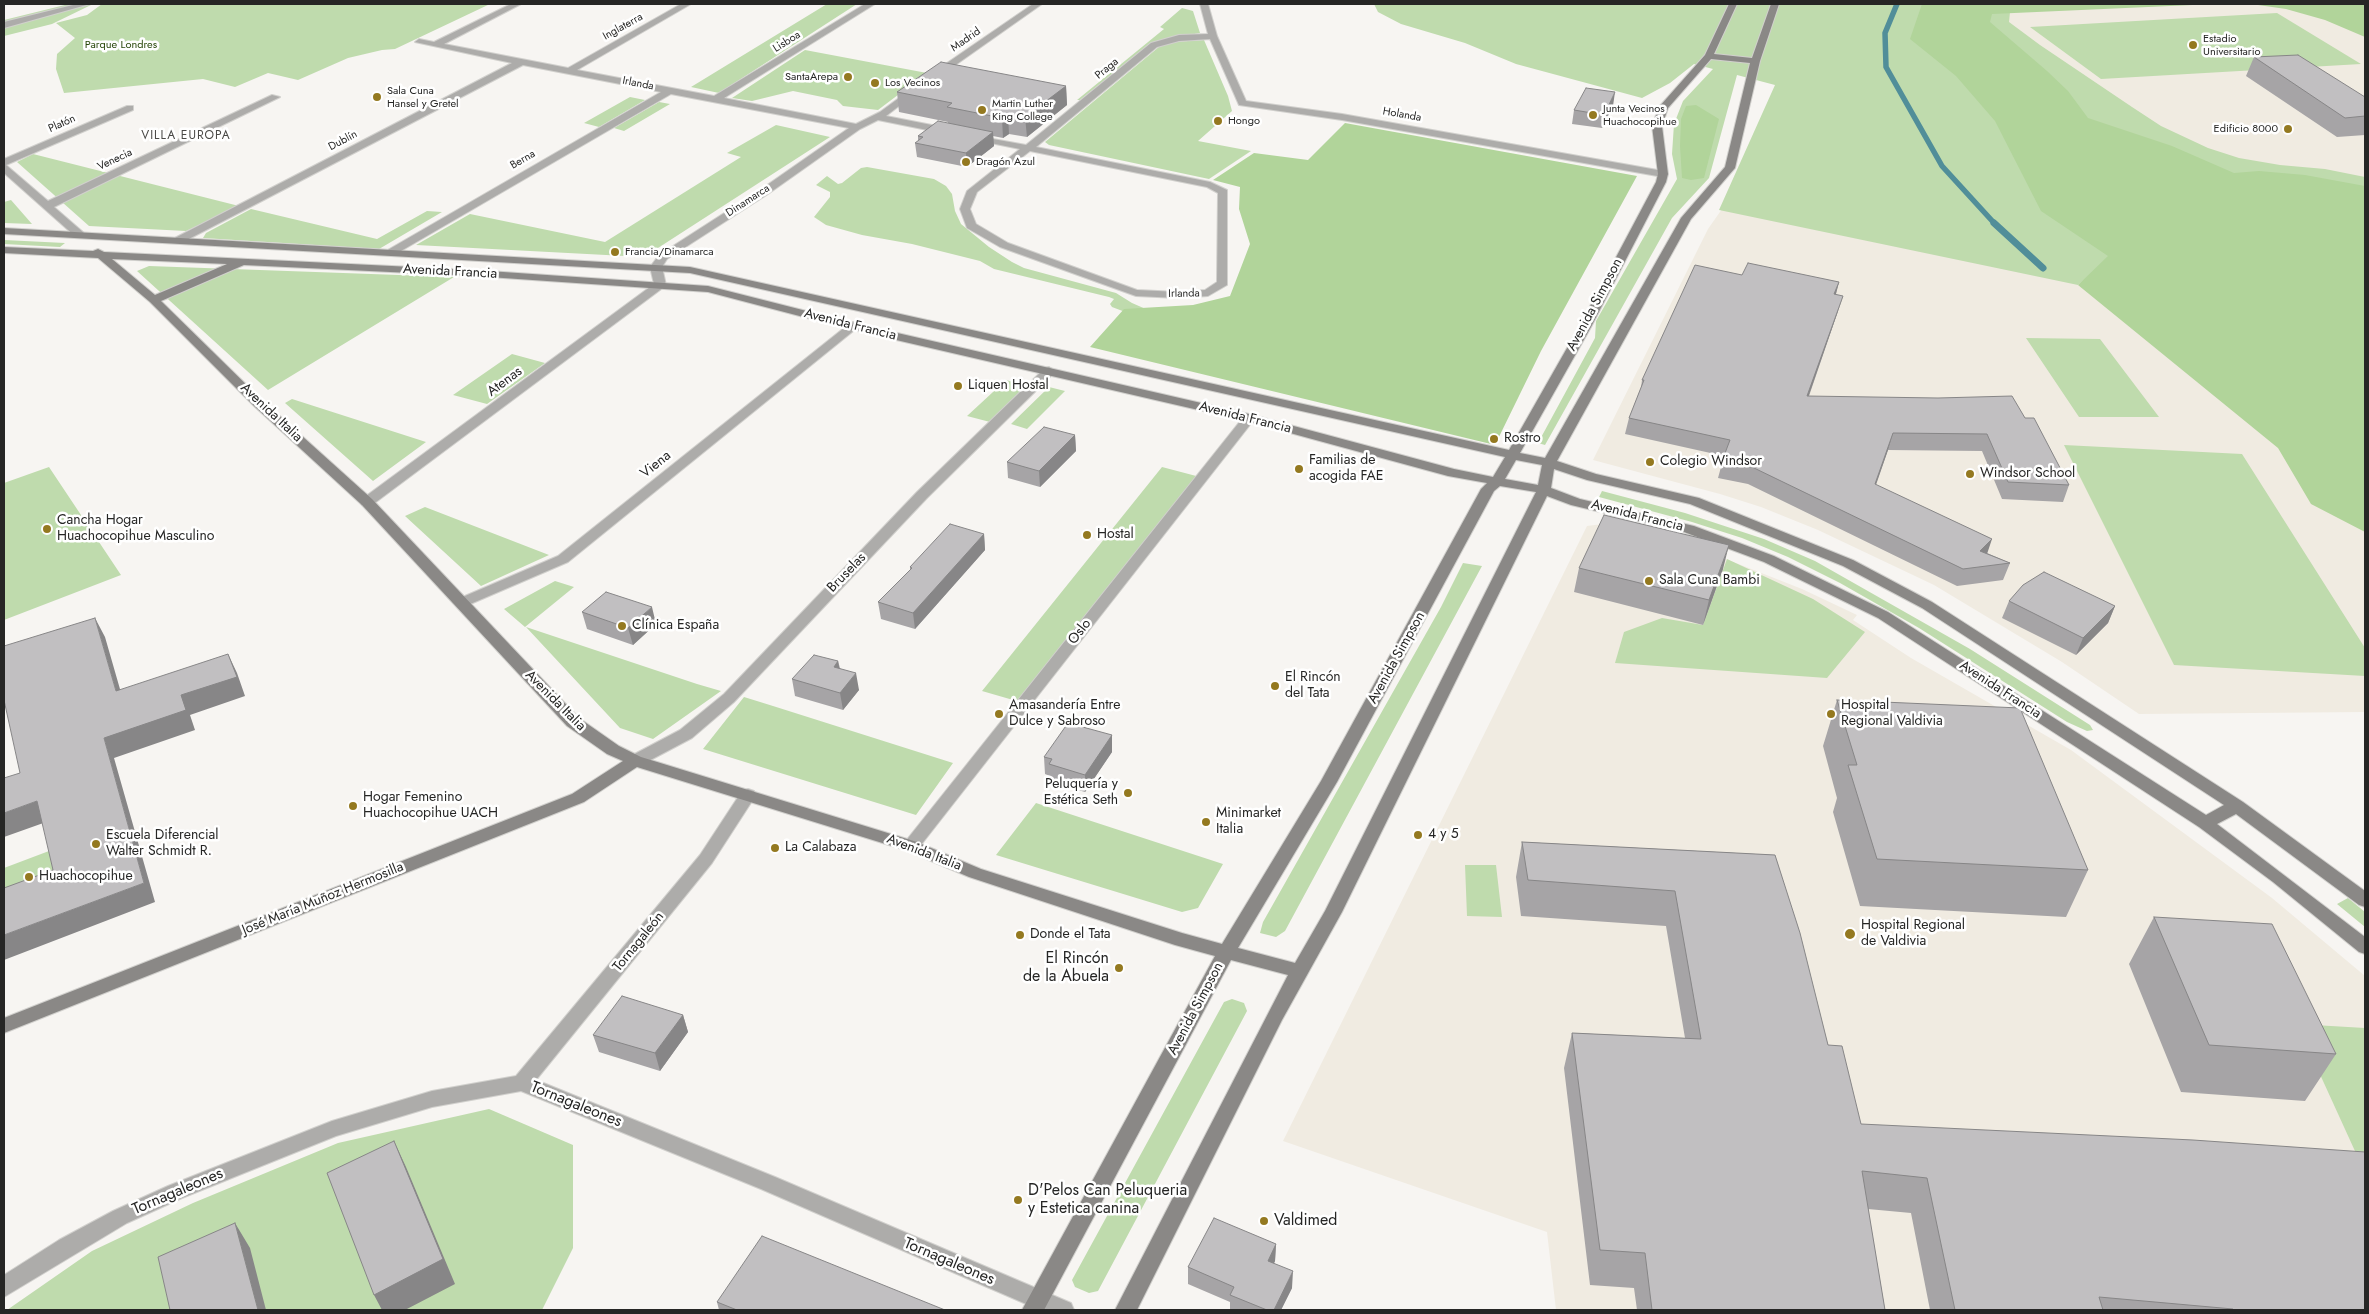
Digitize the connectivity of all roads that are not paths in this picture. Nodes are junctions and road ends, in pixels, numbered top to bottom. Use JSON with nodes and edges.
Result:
{"nodes":[{"id":1,"x":86,"y":4,"type":"edge"},
{"id":2,"x":517,"y":4,"type":"edge"},
{"id":3,"x":687,"y":4,"type":"edge"},
{"id":4,"x":871,"y":4,"type":"edge"},
{"id":5,"x":1038,"y":4,"type":"edge"},
{"id":6,"x":1204,"y":4,"type":"edge"},
{"id":7,"x":1732,"y":4,"type":"edge"},
{"id":8,"x":1775,"y":4,"type":"edge"},
{"id":9,"x":4,"y":25,"type":"edge"},
{"id":10,"x":1213,"y":36,"type":"junction"},
{"id":11,"x":419,"y":42,"type":"dead end"},
{"id":12,"x":435,"y":45,"type":"junction"},
{"id":13,"x":1710,"y":56,"type":"junction"},
{"id":14,"x":521,"y":62,"type":"junction"},
{"id":15,"x":1755,"y":62,"type":"junction"},
{"id":16,"x":569,"y":71,"type":"junction"},
{"id":17,"x":669,"y":91,"type":"junction"},
{"id":18,"x":275,"y":97,"type":"dead end"},
{"id":19,"x":716,"y":100,"type":"junction"},
{"id":20,"x":130,"y":108,"type":"dead end"},
{"id":21,"x":876,"y":117,"type":"junction"},
{"id":22,"x":857,"y":127,"type":"junction"},
{"id":23,"x":1028,"y":148,"type":"junction"},
{"id":24,"x":4,"y":163,"type":"edge"},
{"id":25,"x":4,"y":168,"type":"edge"},
{"id":26,"x":1663,"y":174,"type":"junction"},
{"id":27,"x":47,"y":206,"type":"junction"},
{"id":28,"x":4,"y":231,"type":"edge"},
{"id":29,"x":80,"y":235,"type":"junction"},
{"id":30,"x":177,"y":242,"type":"junction"},
{"id":31,"x":4,"y":250,"type":"edge"},
{"id":32,"x":390,"y":253,"type":"junction"},
{"id":33,"x":100,"y":254,"type":"junction"},
{"id":34,"x":245,"y":261,"type":"junction"},
{"id":35,"x":656,"y":267,"type":"junction"},
{"id":36,"x":660,"y":284,"type":"junction"},
{"id":37,"x":154,"y":300,"type":"junction"},
{"id":38,"x":853,"y":326,"type":"junction"},
{"id":39,"x":1049,"y":371,"type":"junction"},
{"id":40,"x":1249,"y":418,"type":"junction"},
{"id":41,"x":1512,"y":455,"type":"junction"},
{"id":42,"x":1549,"y":464,"type":"junction"},
{"id":43,"x":1496,"y":481,"type":"junction"},
{"id":44,"x":1544,"y":490,"type":"junction"},
{"id":45,"x":367,"y":502,"type":"junction"},
{"id":46,"x":464,"y":602,"type":"junction"},
{"id":47,"x":635,"y":761,"type":"junction"},
{"id":48,"x":748,"y":795,"type":"junction"},
{"id":49,"x":2237,"y":806,"type":"junction"},
{"id":50,"x":2205,"y":823,"type":"junction"},
{"id":51,"x":911,"y":846,"type":"junction"},
{"id":52,"x":2365,"y":900,"type":"edge"},
{"id":53,"x":2365,"y":947,"type":"edge"},
{"id":54,"x":1227,"y":951,"type":"junction"},
{"id":55,"x":1299,"y":971,"type":"junction"},
{"id":56,"x":4,"y":1026,"type":"edge"},
{"id":57,"x":522,"y":1083,"type":"junction"},
{"id":58,"x":4,"y":1287,"type":"edge"},
{"id":59,"x":1035,"y":1306,"type":"edge"},
{"id":60,"x":1063,"y":1310,"type":"edge"},
{"id":61,"x":1126,"y":1310,"type":"edge"}],
"edges":[{"from":1,"to":9,"type":"street"},
{"from":2,"to":12,"type":"street"},
{"from":3,"to":16,"type":"street","name":"Inglaterra"},
{"from":4,"to":19,"type":"street","name":"Lisboa"},
{"from":5,"to":21,"type":"street","name":"Madrid"},
{"from":6,"to":10,"type":"street","name":"Holanda"},
{"from":7,"to":13,"type":"main road"},
{"from":8,"to":15,"type":"main road"},
{"from":10,"to":23,"type":"street","name":"Praga"},
{"from":10,"to":26,"type":"street","name":"Holanda"},
{"from":11,"to":12,"type":"street","name":"Irlanda"},
{"from":12,"to":14,"type":"street","name":"Irlanda"},
{"from":13,"to":15,"type":"main road"},
{"from":13,"to":26,"type":"main road"},
{"from":14,"to":16,"type":"street","name":"Irlanda"},
{"from":14,"to":30,"type":"street","name":"Dublín"},
{"from":15,"to":42,"type":"main road"},
{"from":16,"to":17,"type":"street","name":"Irlanda"},
{"from":17,"to":19,"type":"street","name":"Irlanda"},
{"from":17,"to":32,"type":"street","name":"Berna"},
{"from":18,"to":27,"type":"street","name":"Venecia"},
{"from":19,"to":22,"type":"street","name":"Irlanda"},
{"from":20,"to":24,"type":"street","name":"Platón"},
{"from":21,"to":22,"type":"street","name":"Madrid"},
{"from":21,"to":23,"type":"street","name":"Irlanda"},
{"from":22,"to":35,"type":"street","name":"Dinamarca"},
{"from":23,"to":23,"type":"street","name":"Irlanda"},
{"from":25,"to":27,"type":"street","name":"Avenida Italia"},
{"from":26,"to":41,"type":"main road","name":"Avenida Simpson"},
{"from":27,"to":29,"type":"street","name":"Avenida Italia"},
{"from":28,"to":29,"type":"main road","name":"Avenida Francia"},
{"from":29,"to":30,"type":"main road","name":"Avenida Francia"},
{"from":29,"to":33,"type":"main road","name":"Avenida Italia"},
{"from":30,"to":32,"type":"main road","name":"Avenida Francia"},
{"from":31,"to":33,"type":"main road","name":"Avenida Francia"},
{"from":32,"to":35,"type":"main road","name":"Avenida Francia"},
{"from":33,"to":34,"type":"main road","name":"Avenida Francia"},
{"from":33,"to":37,"type":"main road","name":"Avenida Italia"},
{"from":34,"to":36,"type":"main road","name":"Avenida Francia"},
{"from":34,"to":37,"type":"main road"},
{"from":35,"to":36,"type":"street"},
{"from":35,"to":41,"type":"main road","name":"Avenida Francia"},
{"from":36,"to":38,"type":"main road","name":"Avenida Francia"},
{"from":36,"to":45,"type":"street","name":"Atenas"},
{"from":37,"to":45,"type":"main road","name":"Avenida Italia"},
{"from":38,"to":39,"type":"main road","name":"Avenida Francia"},
{"from":38,"to":46,"type":"street","name":"Viena"},
{"from":39,"to":40,"type":"main road","name":"Avenida Francia"},
{"from":39,"to":47,"type":"street","name":"Bruselas"},
{"from":40,"to":43,"type":"main road","name":"Avenida Francia"},
{"from":40,"to":51,"type":"street","name":"Oslo"},
{"from":41,"to":42,"type":"main road","name":"Avenida Francia"},
{"from":41,"to":43,"type":"main road","name":"Avenida Simpson"},
{"from":42,"to":44,"type":"main road"},
{"from":42,"to":49,"type":"main road","name":"Avenida Francia"},
{"from":43,"to":44,"type":"main road","name":"Avenida Francia"},
{"from":43,"to":54,"type":"main road","name":"Avenida Simpson"},
{"from":44,"to":50,"type":"main road","name":"Avenida Francia"},
{"from":44,"to":55,"type":"main road"},
{"from":45,"to":46,"type":"main road","name":"Avenida Italia"},
{"from":46,"to":47,"type":"main road","name":"Avenida Italia"},
{"from":47,"to":48,"type":"main road","name":"Avenida Italia"},
{"from":47,"to":56,"type":"main road","name":"José María Muñoz Hermosilla"},
{"from":48,"to":51,"type":"main road","name":"Avenida Italia"},
{"from":48,"to":57,"type":"street","name":"Tornagaleón"},
{"from":49,"to":50,"type":"main road"},
{"from":49,"to":52,"type":"main road","name":"Avenida Francia"},
{"from":50,"to":53,"type":"main road","name":"Avenida Francia"},
{"from":51,"to":54,"type":"main road","name":"Avenida Italia"},
{"from":54,"to":55,"type":"main road","name":"Avenida Italia"},
{"from":54,"to":59,"type":"main road","name":"Avenida Simpson"},
{"from":55,"to":61,"type":"main road"},
{"from":57,"to":58,"type":"street","name":"Tornagaleones"},
{"from":57,"to":59,"type":"street","name":"Tornagaleones"},
{"from":59,"to":60,"type":"street","name":"Tornagaleones"}]}
